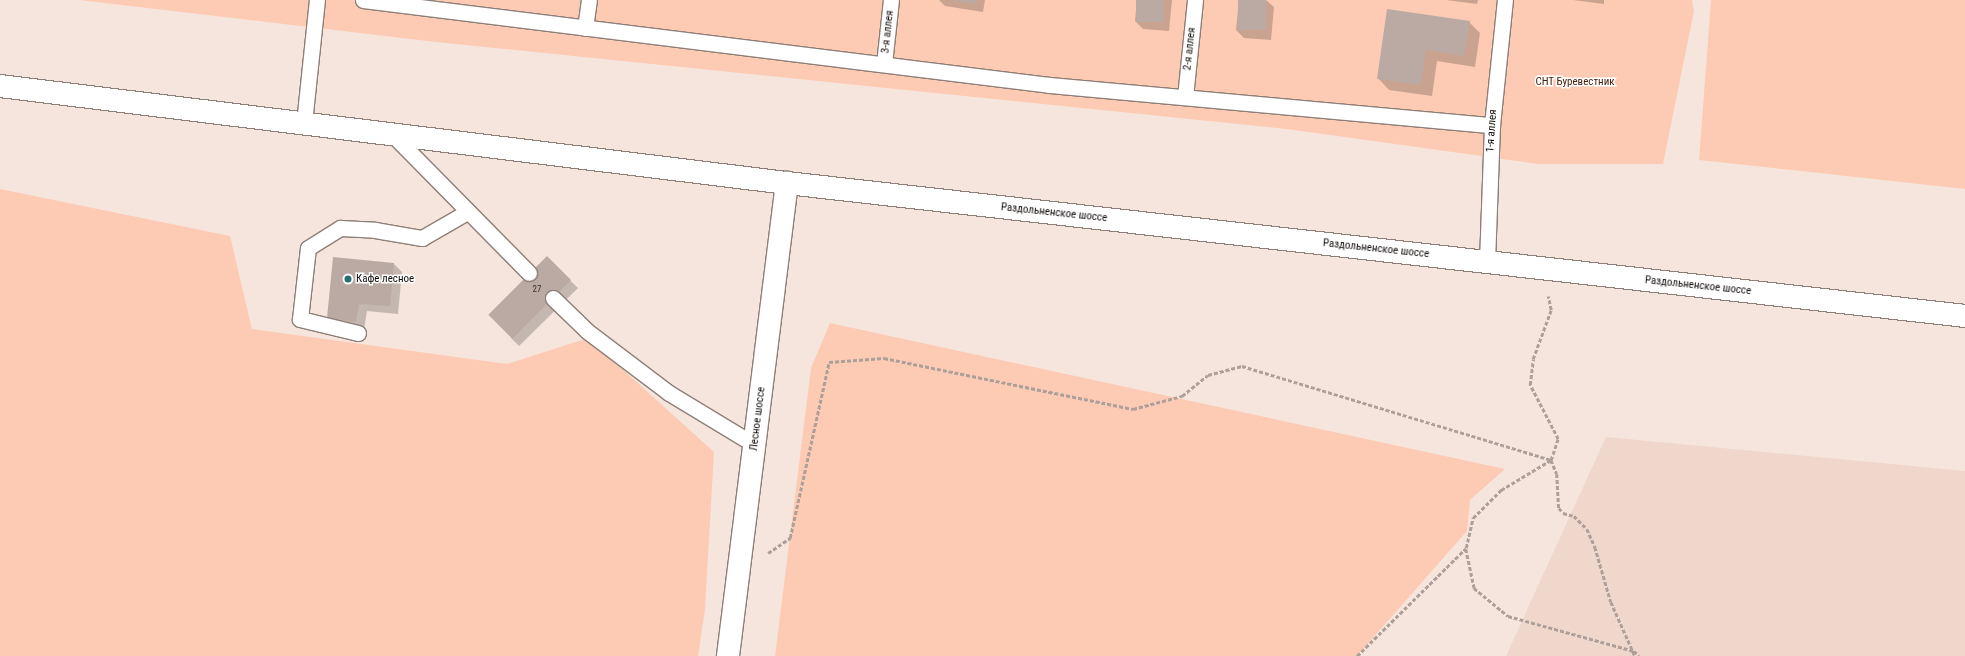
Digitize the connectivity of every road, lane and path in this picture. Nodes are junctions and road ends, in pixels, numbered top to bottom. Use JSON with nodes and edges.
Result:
{"nodes":[{"id":1,"x":317,"y":0,"type":"edge"},
{"id":2,"x":362,"y":0,"type":"edge"},
{"id":3,"x":589,"y":0,"type":"edge"},
{"id":4,"x":891,"y":0,"type":"edge"},
{"id":5,"x":1195,"y":0,"type":"edge"},
{"id":6,"x":1505,"y":0,"type":"edge"},
{"id":7,"x":585,"y":28,"type":"junction"},
{"id":8,"x":884,"y":64,"type":"junction"},
{"id":9,"x":0,"y":86,"type":"edge"},
{"id":10,"x":1185,"y":97,"type":"junction"},
{"id":11,"x":304,"y":123,"type":"junction"},
{"id":12,"x":1492,"y":125,"type":"junction"},
{"id":13,"x":392,"y":134,"type":"junction"},
{"id":14,"x":787,"y":182,"type":"junction"},
{"id":15,"x":467,"y":212,"type":"junction"},
{"id":16,"x":1487,"y":262,"type":"junction"},
{"id":17,"x":529,"y":273,"type":"dead end"},
{"id":18,"x":1547,"y":295,"type":"dead end"},
{"id":19,"x":553,"y":298,"type":"dead end"},
{"id":20,"x":1965,"y":316,"type":"edge"},
{"id":21,"x":358,"y":333,"type":"dead end"},
{"id":22,"x":755,"y":445,"type":"junction"},
{"id":23,"x":1551,"y":460,"type":"junction"},
{"id":24,"x":1466,"y":548,"type":"junction"},
{"id":25,"x":739,"y":573,"type":"junction"},
{"id":26,"x":1634,"y":651,"type":"junction"},
{"id":27,"x":728,"y":656,"type":"edge"},
{"id":28,"x":1357,"y":656,"type":"edge"},
{"id":29,"x":1635,"y":656,"type":"edge"},
{"id":30,"x":1639,"y":656,"type":"edge"}],
"edges":[{"from":1,"to":11,"type":"lane"},
{"from":2,"to":7,"type":"lane"},
{"from":3,"to":7,"type":"lane"},
{"from":4,"to":8,"type":"lane","name":"3-я аллея"},
{"from":5,"to":10,"type":"lane","name":"2-я аллея"},
{"from":6,"to":12,"type":"lane","name":"1-я аллея"},
{"from":7,"to":8,"type":"lane"},
{"from":8,"to":10,"type":"lane"},
{"from":9,"to":11,"type":"main road","name":"Раздольненское шоссе"},
{"from":10,"to":12,"type":"lane"},
{"from":11,"to":13,"type":"main road","name":"Раздольненское шоссе"},
{"from":12,"to":16,"type":"lane","name":"1-я аллея"},
{"from":13,"to":14,"type":"main road","name":"Раздольненское шоссе"},
{"from":13,"to":15,"type":"lane"},
{"from":14,"to":16,"type":"main road","name":"Раздольненское шоссе"},
{"from":14,"to":22,"type":"main road","name":"Лесное шоссе"},
{"from":15,"to":17,"type":"lane"},
{"from":15,"to":21,"type":"lane"},
{"from":16,"to":20,"type":"main road","name":"Раздольненское шоссе"},
{"from":18,"to":23,"type":"path"},
{"from":19,"to":22,"type":"lane"},
{"from":22,"to":25,"type":"main road","name":"Лесное шоссе"},
{"from":23,"to":24,"type":"path"},
{"from":23,"to":25,"type":"path"},
{"from":23,"to":26,"type":"path"},
{"from":24,"to":26,"type":"path"},
{"from":24,"to":28,"type":"path"},
{"from":25,"to":27,"type":"main road","name":"Лесное шоссе"},
{"from":26,"to":29,"type":"path"},
{"from":26,"to":30,"type":"path"}]}
